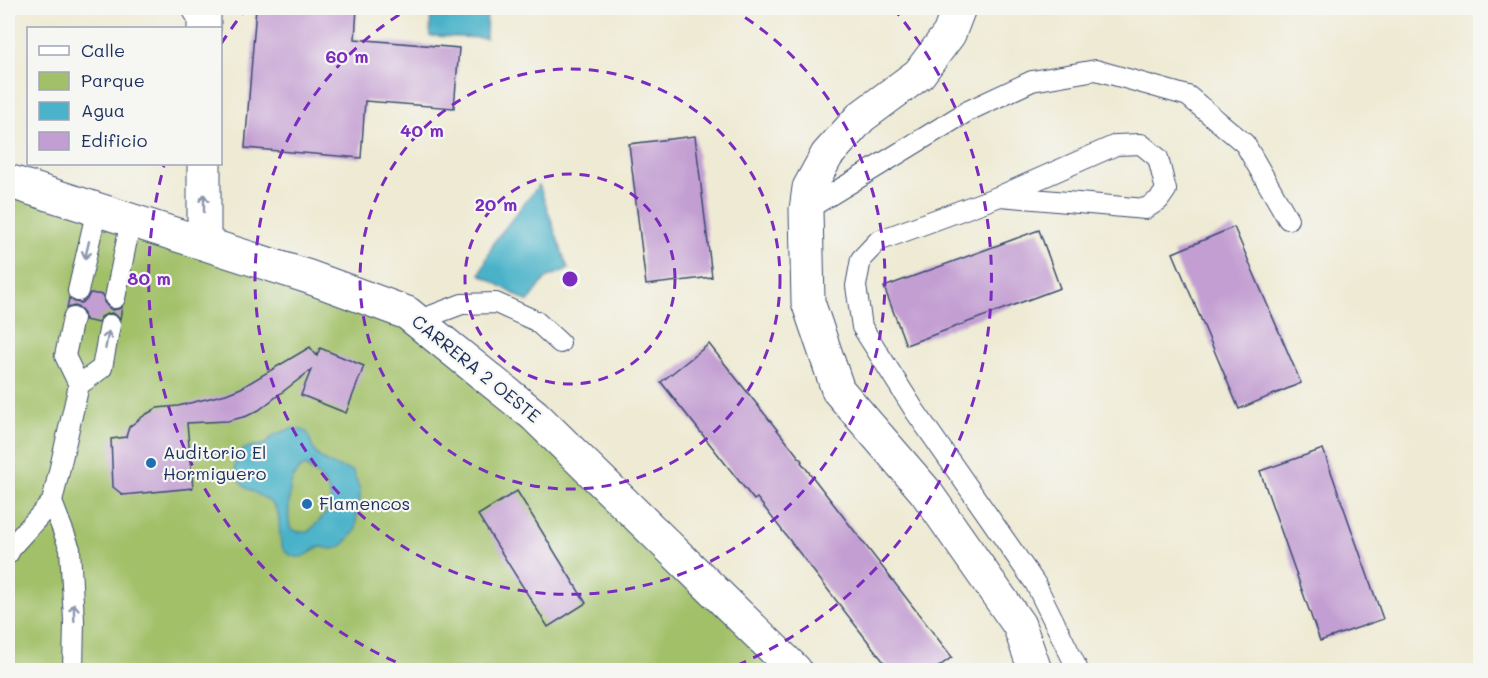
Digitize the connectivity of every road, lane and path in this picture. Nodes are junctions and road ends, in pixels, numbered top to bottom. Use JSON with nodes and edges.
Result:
{"nodes":[{"id":1,"x":199,"y":8,"type":"edge"},
{"id":2,"x":959,"y":8,"type":"edge"},
{"id":3,"x":204,"y":27,"type":"edge"},
{"id":4,"x":204,"y":165,"type":"edge"},
{"id":5,"x":8,"y":181,"type":"edge"},
{"id":6,"x":1000,"y":196,"type":"junction"},
{"id":7,"x":97,"y":209,"type":"junction"},
{"id":8,"x":806,"y":210,"type":"junction"},
{"id":9,"x":1288,"y":219,"type":"dead end"},
{"id":10,"x":131,"y":220,"type":"junction"},
{"id":11,"x":204,"y":243,"type":"junction"},
{"id":12,"x":78,"y":291,"type":"dead end"},
{"id":13,"x":115,"y":298,"type":"dead end"},
{"id":14,"x":73,"y":318,"type":"dead end"},
{"id":15,"x":417,"y":321,"type":"junction"},
{"id":16,"x":110,"y":325,"type":"dead end"},
{"id":17,"x":560,"y":343,"type":"dead end"},
{"id":18,"x":79,"y":385,"type":"junction"},
{"id":19,"x":52,"y":502,"type":"junction"},
{"id":20,"x":8,"y":554,"type":"edge"},
{"id":21,"x":72,"y":670,"type":"edge"},
{"id":22,"x":795,"y":670,"type":"edge"},
{"id":23,"x":1035,"y":670,"type":"edge"},
{"id":24,"x":1078,"y":670,"type":"edge"}],
"edges":[{"from":1,"to":3,"type":"street"},
{"from":2,"to":8,"type":"street"},
{"from":11,"to":4,"type":"street","one_way":true},
{"from":5,"to":7,"type":"street","name":"CARRERA 2 OESTE"},
{"from":6,"to":6,"type":"lane"},
{"from":6,"to":24,"type":"lane"},
{"from":7,"to":10,"type":"street","name":"CARRERA 2 OESTE"},
{"from":7,"to":12,"type":"lane","one_way":true},
{"from":8,"to":9,"type":"lane"},
{"from":8,"to":23,"type":"street"},
{"from":10,"to":11,"type":"street","name":"CARRERA 2 OESTE"},
{"from":10,"to":13,"type":"lane"},
{"from":11,"to":15,"type":"street","name":"CARRERA 2 OESTE"},
{"from":14,"to":18,"type":"lane"},
{"from":15,"to":17,"type":"lane"},
{"from":15,"to":22,"type":"street","name":"CARRERA 2 OESTE"},
{"from":18,"to":16,"type":"lane","one_way":true},
{"from":18,"to":19,"type":"lane"},
{"from":19,"to":20,"type":"lane"},
{"from":21,"to":19,"type":"lane","one_way":true}]}
